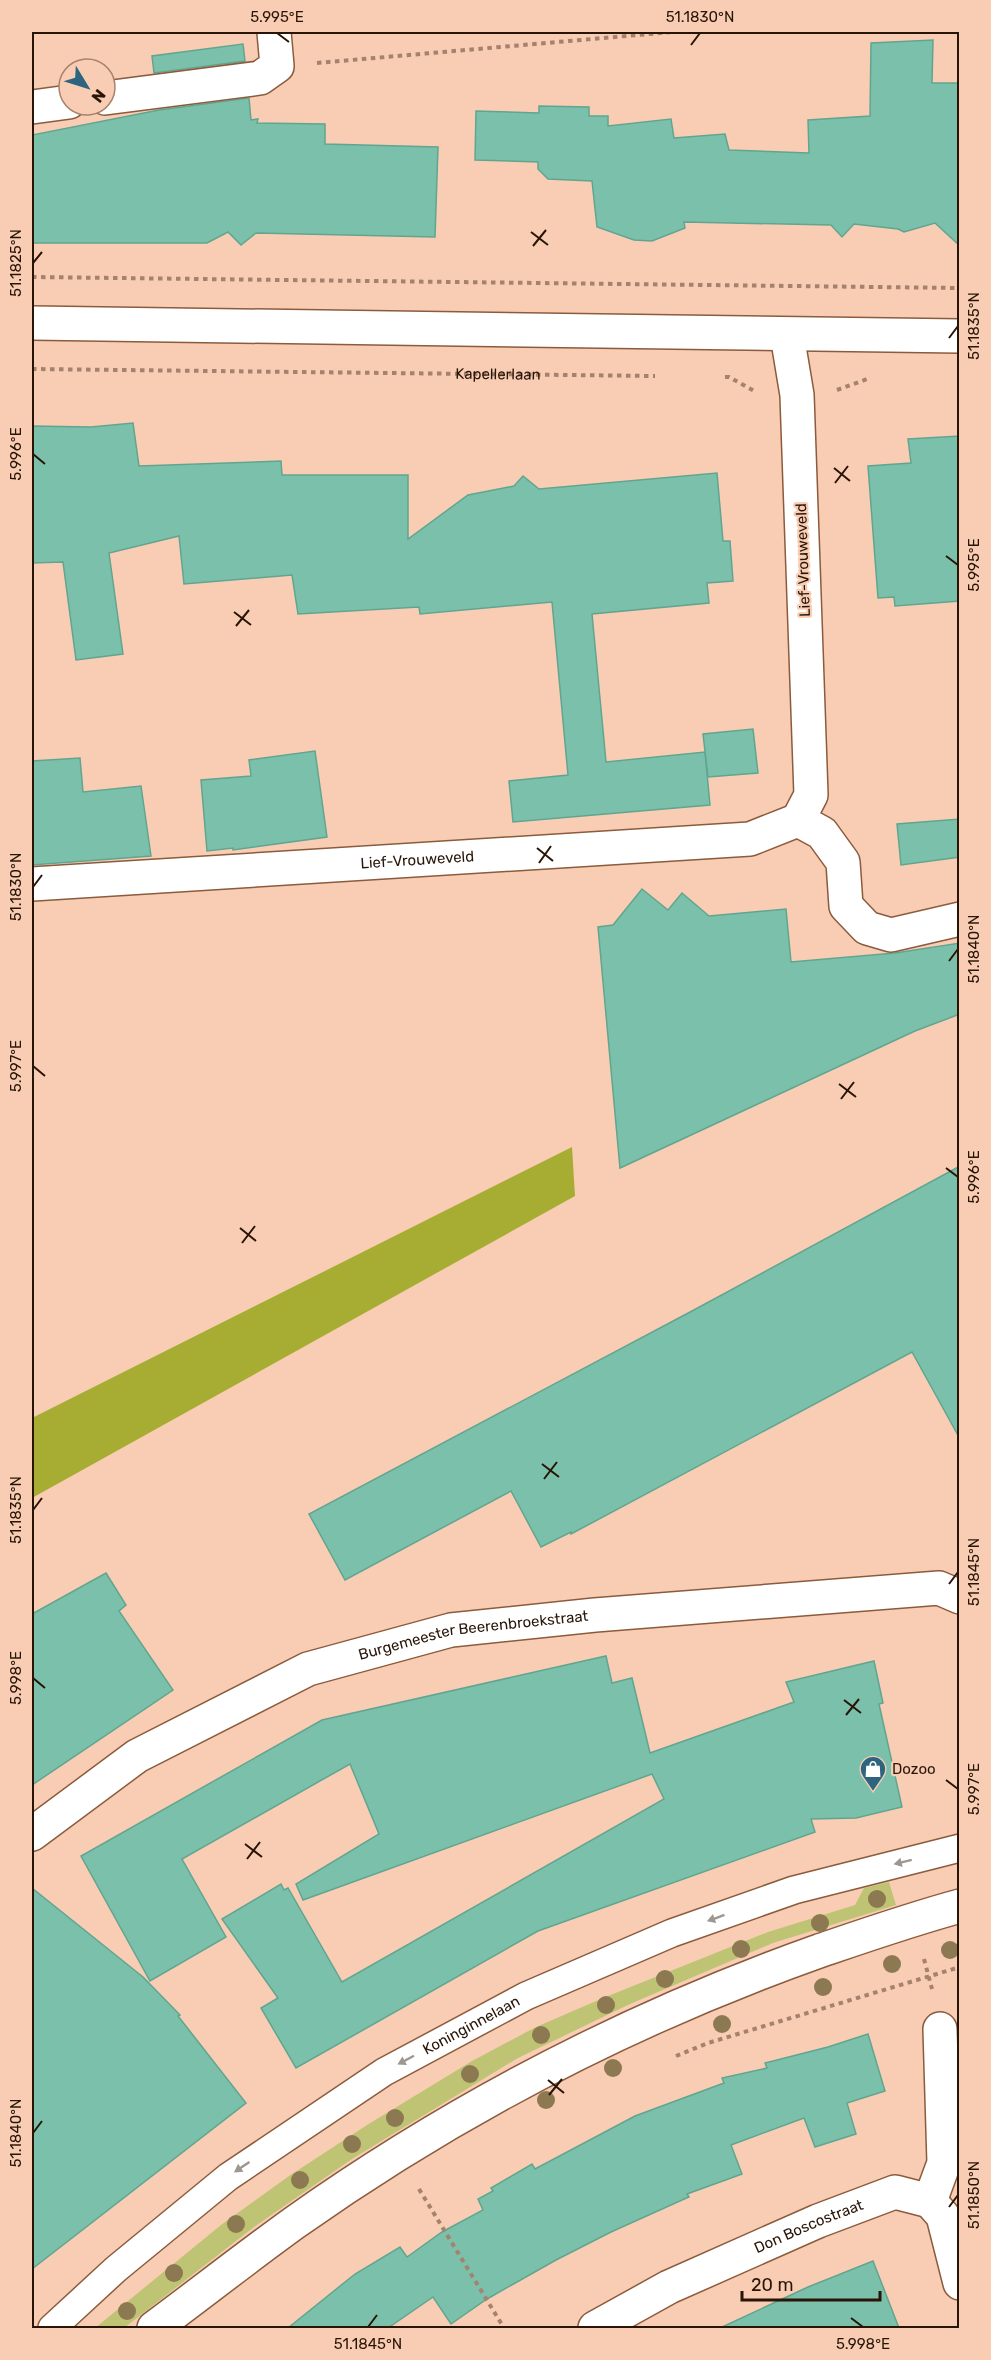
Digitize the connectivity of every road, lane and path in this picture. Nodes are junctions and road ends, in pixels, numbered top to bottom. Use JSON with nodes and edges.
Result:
{"nodes":[{"id":1,"x":274,"y":32,"type":"edge"},
{"id":2,"x":672,"y":32,"type":"edge"},
{"id":3,"x":655,"y":33,"type":"edge"},
{"id":4,"x":277,"y":66,"type":"junction"},
{"id":5,"x":117,"y":96,"type":"edge"},
{"id":6,"x":57,"y":104,"type":"edge"},
{"id":7,"x":32,"y":107,"type":"edge"},
{"id":8,"x":32,"y":278,"type":"edge"},
{"id":9,"x":960,"y":288,"type":"edge"},
{"id":10,"x":32,"y":323,"type":"edge"},
{"id":11,"x":787,"y":334,"type":"junction"},
{"id":12,"x":960,"y":336,"type":"edge"},
{"id":13,"x":32,"y":369,"type":"edge"},
{"id":14,"x":658,"y":376,"type":"dead end"},
{"id":15,"x":718,"y":376,"type":"dead end"},
{"id":16,"x":881,"y":378,"type":"dead end"},
{"id":17,"x":797,"y":395,"type":"junction"},
{"id":18,"x":798,"y":820,"type":"junction"},
{"id":19,"x":32,"y":884,"type":"edge"},
{"id":20,"x":960,"y":919,"type":"edge"},
{"id":21,"x":960,"y":1597,"type":"edge"},
{"id":22,"x":32,"y":1834,"type":"edge"},
{"id":23,"x":960,"y":1848,"type":"edge"},
{"id":24,"x":960,"y":1906,"type":"edge"},
{"id":25,"x":960,"y":1967,"type":"edge"},
{"id":26,"x":940,"y":2029,"type":"dead end"},
{"id":27,"x":667,"y":2060,"type":"dead end"},
{"id":28,"x":417,"y":2186,"type":"dead end"},
{"id":29,"x":930,"y":2201,"type":"junction"},
{"id":30,"x":960,"y":2283,"type":"edge"},
{"id":31,"x":52,"y":2328,"type":"edge"},
{"id":32,"x":154,"y":2328,"type":"edge"},
{"id":33,"x":504,"y":2328,"type":"edge"},
{"id":34,"x":595,"y":2328,"type":"edge"}],
"edges":[{"from":1,"to":4,"type":"street"},
{"from":2,"to":3,"type":"path"},
{"from":3,"to":4,"type":"path"},
{"from":4,"to":5,"type":"street"},
{"from":6,"to":7,"type":"street"},
{"from":8,"to":9,"type":"path"},
{"from":10,"to":11,"type":"street"},
{"from":11,"to":12,"type":"street"},
{"from":11,"to":17,"type":"street","name":"Lief-Vrouweveld"},
{"from":13,"to":14,"type":"path","name":"Kapellerlaan"},
{"from":15,"to":17,"type":"path"},
{"from":16,"to":17,"type":"path"},
{"from":17,"to":18,"type":"street","name":"Lief-Vrouweveld"},
{"from":18,"to":19,"type":"street","name":"Lief-Vrouweveld"},
{"from":18,"to":20,"type":"street"},
{"from":21,"to":22,"type":"street","name":"Burgemeester Beerenbroekstraat"},
{"from":23,"to":31,"type":"lane","name":"Koninginnelaan","one_way":true},
{"from":24,"to":32,"type":"street"},
{"from":25,"to":27,"type":"path"},
{"from":26,"to":29,"type":"street"},
{"from":28,"to":33,"type":"path"},
{"from":29,"to":30,"type":"street"},
{"from":29,"to":34,"type":"street","name":"Don Boscostraat"}]}
